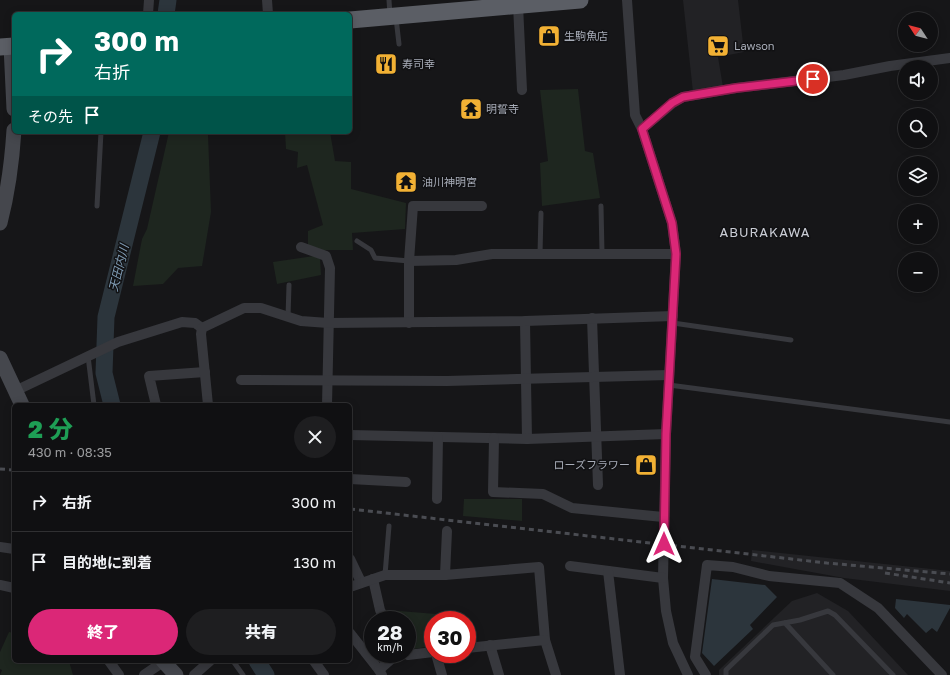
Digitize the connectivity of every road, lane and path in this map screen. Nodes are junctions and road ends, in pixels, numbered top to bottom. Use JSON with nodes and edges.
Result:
{"nodes":[{"id":1,"x":149,"y":0,"type":"edge"},
{"id":2,"x":267,"y":0,"type":"edge"},
{"id":3,"x":580,"y":0,"type":"edge"},
{"id":4,"x":627,"y":0,"type":"edge"},
{"id":5,"x":518,"y":5,"type":"junction"},
{"id":6,"x":392,"y":10,"type":"edge"},
{"id":7,"x":148,"y":12,"type":"edge"},
{"id":8,"x":268,"y":12,"type":"edge"},
{"id":9,"x":352,"y":20,"type":"edge"},
{"id":10,"x":399,"y":44,"type":"dead end"},
{"id":11,"x":8,"y":47,"type":"edge"},
{"id":12,"x":950,"y":58,"type":"edge"},
{"id":13,"x":12,"y":88,"type":"edge"},
{"id":14,"x":522,"y":90,"type":"dead end"},
{"id":15,"x":642,"y":129,"type":"junction"},
{"id":16,"x":14,"y":134,"type":"edge"},
{"id":17,"x":101,"y":134,"type":"edge"},
{"id":18,"x":97,"y":206,"type":"dead end"},
{"id":19,"x":482,"y":206,"type":"dead end"},
{"id":20,"x":601,"y":206,"type":"dead end"},
{"id":21,"x":541,"y":213,"type":"dead end"},
{"id":22,"x":0,"y":223,"type":"edge"},
{"id":23,"x":357,"y":241,"type":"dead end"},
{"id":24,"x":301,"y":247,"type":"dead end"},
{"id":25,"x":602,"y":253,"type":"junction"},
{"id":26,"x":540,"y":254,"type":"junction"},
{"id":27,"x":676,"y":254,"type":"junction"},
{"id":28,"x":409,"y":261,"type":"junction"},
{"id":29,"x":290,"y":286,"type":"dead end"},
{"id":30,"x":288,"y":316,"type":"junction"},
{"id":31,"x":592,"y":318,"type":"junction"},
{"id":32,"x":673,"y":320,"type":"junction"},
{"id":33,"x":525,"y":321,"type":"junction"},
{"id":34,"x":328,"y":323,"type":"junction"},
{"id":35,"x":409,"y":323,"type":"junction"},
{"id":36,"x":202,"y":328,"type":"junction"},
{"id":37,"x":791,"y":340,"type":"dead end"},
{"id":38,"x":90,"y":355,"type":"junction"},
{"id":39,"x":0,"y":358,"type":"edge"},
{"id":40,"x":205,"y":372,"type":"junction"},
{"id":41,"x":594,"y":376,"type":"junction"},
{"id":42,"x":525,"y":379,"type":"junction"},
{"id":43,"x":241,"y":380,"type":"dead end"},
{"id":44,"x":327,"y":380,"type":"junction"},
{"id":45,"x":669,"y":380,"type":"junction"},
{"id":46,"x":15,"y":391,"type":"junction"},
{"id":47,"x":21,"y":403,"type":"edge"},
{"id":48,"x":94,"y":403,"type":"edge"},
{"id":49,"x":156,"y":403,"type":"edge"},
{"id":50,"x":208,"y":403,"type":"edge"},
{"id":51,"x":327,"y":403,"type":"edge"},
{"id":52,"x":950,"y":422,"type":"edge"},
{"id":53,"x":666,"y":434,"type":"junction"},
{"id":54,"x":352,"y":435,"type":"edge"},
{"id":55,"x":596,"y":436,"type":"junction"},
{"id":56,"x":438,"y":437,"type":"junction"},
{"id":57,"x":494,"y":438,"type":"junction"},
{"id":58,"x":527,"y":438,"type":"junction"},
{"id":59,"x":352,"y":479,"type":"edge"},
{"id":60,"x":406,"y":482,"type":"dead end"},
{"id":61,"x":598,"y":485,"type":"dead end"},
{"id":62,"x":437,"y":499,"type":"dead end"},
{"id":63,"x":663,"y":517,"type":"junction"},
{"id":64,"x":389,"y":526,"type":"dead end"},
{"id":65,"x":447,"y":531,"type":"dead end"},
{"id":66,"x":0,"y":547,"type":"edge"},
{"id":67,"x":12,"y":549,"type":"edge"},
{"id":68,"x":352,"y":563,"type":"edge"},
{"id":69,"x":570,"y":566,"type":"dead end"},
{"id":70,"x":608,"y":571,"type":"junction"},
{"id":71,"x":385,"y":575,"type":"junction"},
{"id":72,"x":445,"y":575,"type":"junction"},
{"id":73,"x":663,"y":578,"type":"junction"},
{"id":74,"x":373,"y":579,"type":"junction"},
{"id":75,"x":361,"y":582,"type":"junction"},
{"id":76,"x":0,"y":586,"type":"edge"},
{"id":77,"x":352,"y":586,"type":"edge"},
{"id":78,"x":12,"y":588,"type":"edge"},
{"id":79,"x":380,"y":611,"type":"edge"},
{"id":80,"x":785,"y":623,"type":"junction"},
{"id":81,"x":352,"y":636,"type":"edge"},
{"id":82,"x":545,"y":640,"type":"junction"},
{"id":83,"x":490,"y":645,"type":"junction"},
{"id":84,"x":476,"y":647,"type":"edge"},
{"id":85,"x":110,"y":663,"type":"edge"},
{"id":86,"x":160,"y":663,"type":"edge"},
{"id":87,"x":165,"y":663,"type":"edge"},
{"id":88,"x":208,"y":663,"type":"edge"},
{"id":89,"x":234,"y":663,"type":"edge"},
{"id":90,"x":315,"y":663,"type":"edge"},
{"id":91,"x":388,"y":663,"type":"edge"},
{"id":92,"x":439,"y":663,"type":"edge"},
{"id":93,"x":380,"y":672,"type":"edge"},
{"id":94,"x":119,"y":675,"type":"edge"},
{"id":95,"x":144,"y":675,"type":"edge"},
{"id":96,"x":176,"y":675,"type":"edge"},
{"id":97,"x":194,"y":675,"type":"edge"},
{"id":98,"x":243,"y":675,"type":"edge"},
{"id":99,"x":324,"y":675,"type":"edge"},
{"id":100,"x":442,"y":675,"type":"edge"},
{"id":101,"x":499,"y":675,"type":"edge"},
{"id":102,"x":556,"y":675,"type":"edge"},
{"id":103,"x":620,"y":675,"type":"edge"},
{"id":104,"x":688,"y":675,"type":"edge"},
{"id":105,"x":706,"y":675,"type":"edge"},
{"id":106,"x":726,"y":675,"type":"edge"},
{"id":107,"x":833,"y":675,"type":"edge"},
{"id":108,"x":893,"y":675,"type":"edge"},
{"id":109,"x":942,"y":675,"type":"edge"}],
"edges":[{"from":1,"to":7,"type":"street"},
{"from":2,"to":8,"type":"street"},
{"from":3,"to":5,"type":"highway"},
{"from":4,"to":15,"type":"street"},
{"from":5,"to":6,"type":"highway"},
{"from":5,"to":14,"type":"street"},
{"from":6,"to":9,"type":"highway"},
{"from":6,"to":10,"type":"lane"},
{"from":11,"to":13,"type":"main road"},
{"from":12,"to":15,"type":"street"},
{"from":15,"to":27,"type":"street"},
{"from":16,"to":22,"type":"main road"},
{"from":17,"to":18,"type":"lane"},
{"from":19,"to":28,"type":"street"},
{"from":20,"to":25,"type":"lane"},
{"from":21,"to":26,"type":"lane"},
{"from":23,"to":28,"type":"lane"},
{"from":24,"to":34,"type":"street"},
{"from":25,"to":26,"type":"street"},
{"from":25,"to":27,"type":"street"},
{"from":26,"to":28,"type":"street"},
{"from":27,"to":32,"type":"street"},
{"from":28,"to":35,"type":"street"},
{"from":29,"to":30,"type":"lane"},
{"from":30,"to":34,"type":"street"},
{"from":30,"to":36,"type":"street"},
{"from":31,"to":32,"type":"street"},
{"from":31,"to":33,"type":"street"},
{"from":31,"to":41,"type":"street"},
{"from":32,"to":37,"type":"lane"},
{"from":32,"to":45,"type":"street"},
{"from":33,"to":35,"type":"street"},
{"from":33,"to":42,"type":"street"},
{"from":34,"to":35,"type":"street"},
{"from":34,"to":44,"type":"street"},
{"from":36,"to":38,"type":"street"},
{"from":36,"to":40,"type":"street"},
{"from":38,"to":46,"type":"street"},
{"from":38,"to":48,"type":"lane"},
{"from":39,"to":46,"type":"main road"},
{"from":40,"to":49,"type":"street"},
{"from":40,"to":50,"type":"street"},
{"from":41,"to":42,"type":"street"},
{"from":41,"to":45,"type":"street"},
{"from":41,"to":55,"type":"street"},
{"from":42,"to":44,"type":"street"},
{"from":42,"to":58,"type":"street"},
{"from":43,"to":44,"type":"street"},
{"from":44,"to":51,"type":"street"},
{"from":45,"to":52,"type":"lane"},
{"from":45,"to":53,"type":"street"},
{"from":46,"to":47,"type":"main road"},
{"from":53,"to":55,"type":"street"},
{"from":53,"to":63,"type":"street"},
{"from":54,"to":56,"type":"street"},
{"from":55,"to":58,"type":"street"},
{"from":55,"to":61,"type":"street"},
{"from":56,"to":57,"type":"street"},
{"from":56,"to":62,"type":"street"},
{"from":57,"to":58,"type":"street"},
{"from":57,"to":63,"type":"street"},
{"from":59,"to":60,"type":"street"},
{"from":63,"to":73,"type":"street"},
{"from":64,"to":71,"type":"lane"},
{"from":65,"to":72,"type":"street"},
{"from":66,"to":67,"type":"street"},
{"from":68,"to":75,"type":"street"},
{"from":69,"to":70,"type":"street"},
{"from":70,"to":73,"type":"street"},
{"from":70,"to":103,"type":"street"},
{"from":71,"to":72,"type":"street"},
{"from":71,"to":74,"type":"street"},
{"from":72,"to":82,"type":"street"},
{"from":73,"to":104,"type":"street"},
{"from":74,"to":75,"type":"street"},
{"from":74,"to":79,"type":"street"},
{"from":75,"to":77,"type":"street"},
{"from":76,"to":78,"type":"street"},
{"from":80,"to":106,"type":"lane"},
{"from":80,"to":107,"type":"lane"},
{"from":80,"to":108,"type":"lane"},
{"from":81,"to":93,"type":"street"},
{"from":82,"to":83,"type":"street"},
{"from":82,"to":102,"type":"street"},
{"from":83,"to":84,"type":"street"},
{"from":83,"to":101,"type":"street"},
{"from":85,"to":94,"type":"street"},
{"from":86,"to":95,"type":"street"},
{"from":87,"to":96,"type":"main road"},
{"from":88,"to":97,"type":"street"},
{"from":89,"to":98,"type":"lane"},
{"from":90,"to":99,"type":"street"},
{"from":91,"to":93,"type":"street"},
{"from":92,"to":100,"type":"street"},
{"from":105,"to":109,"type":"street"}]}
